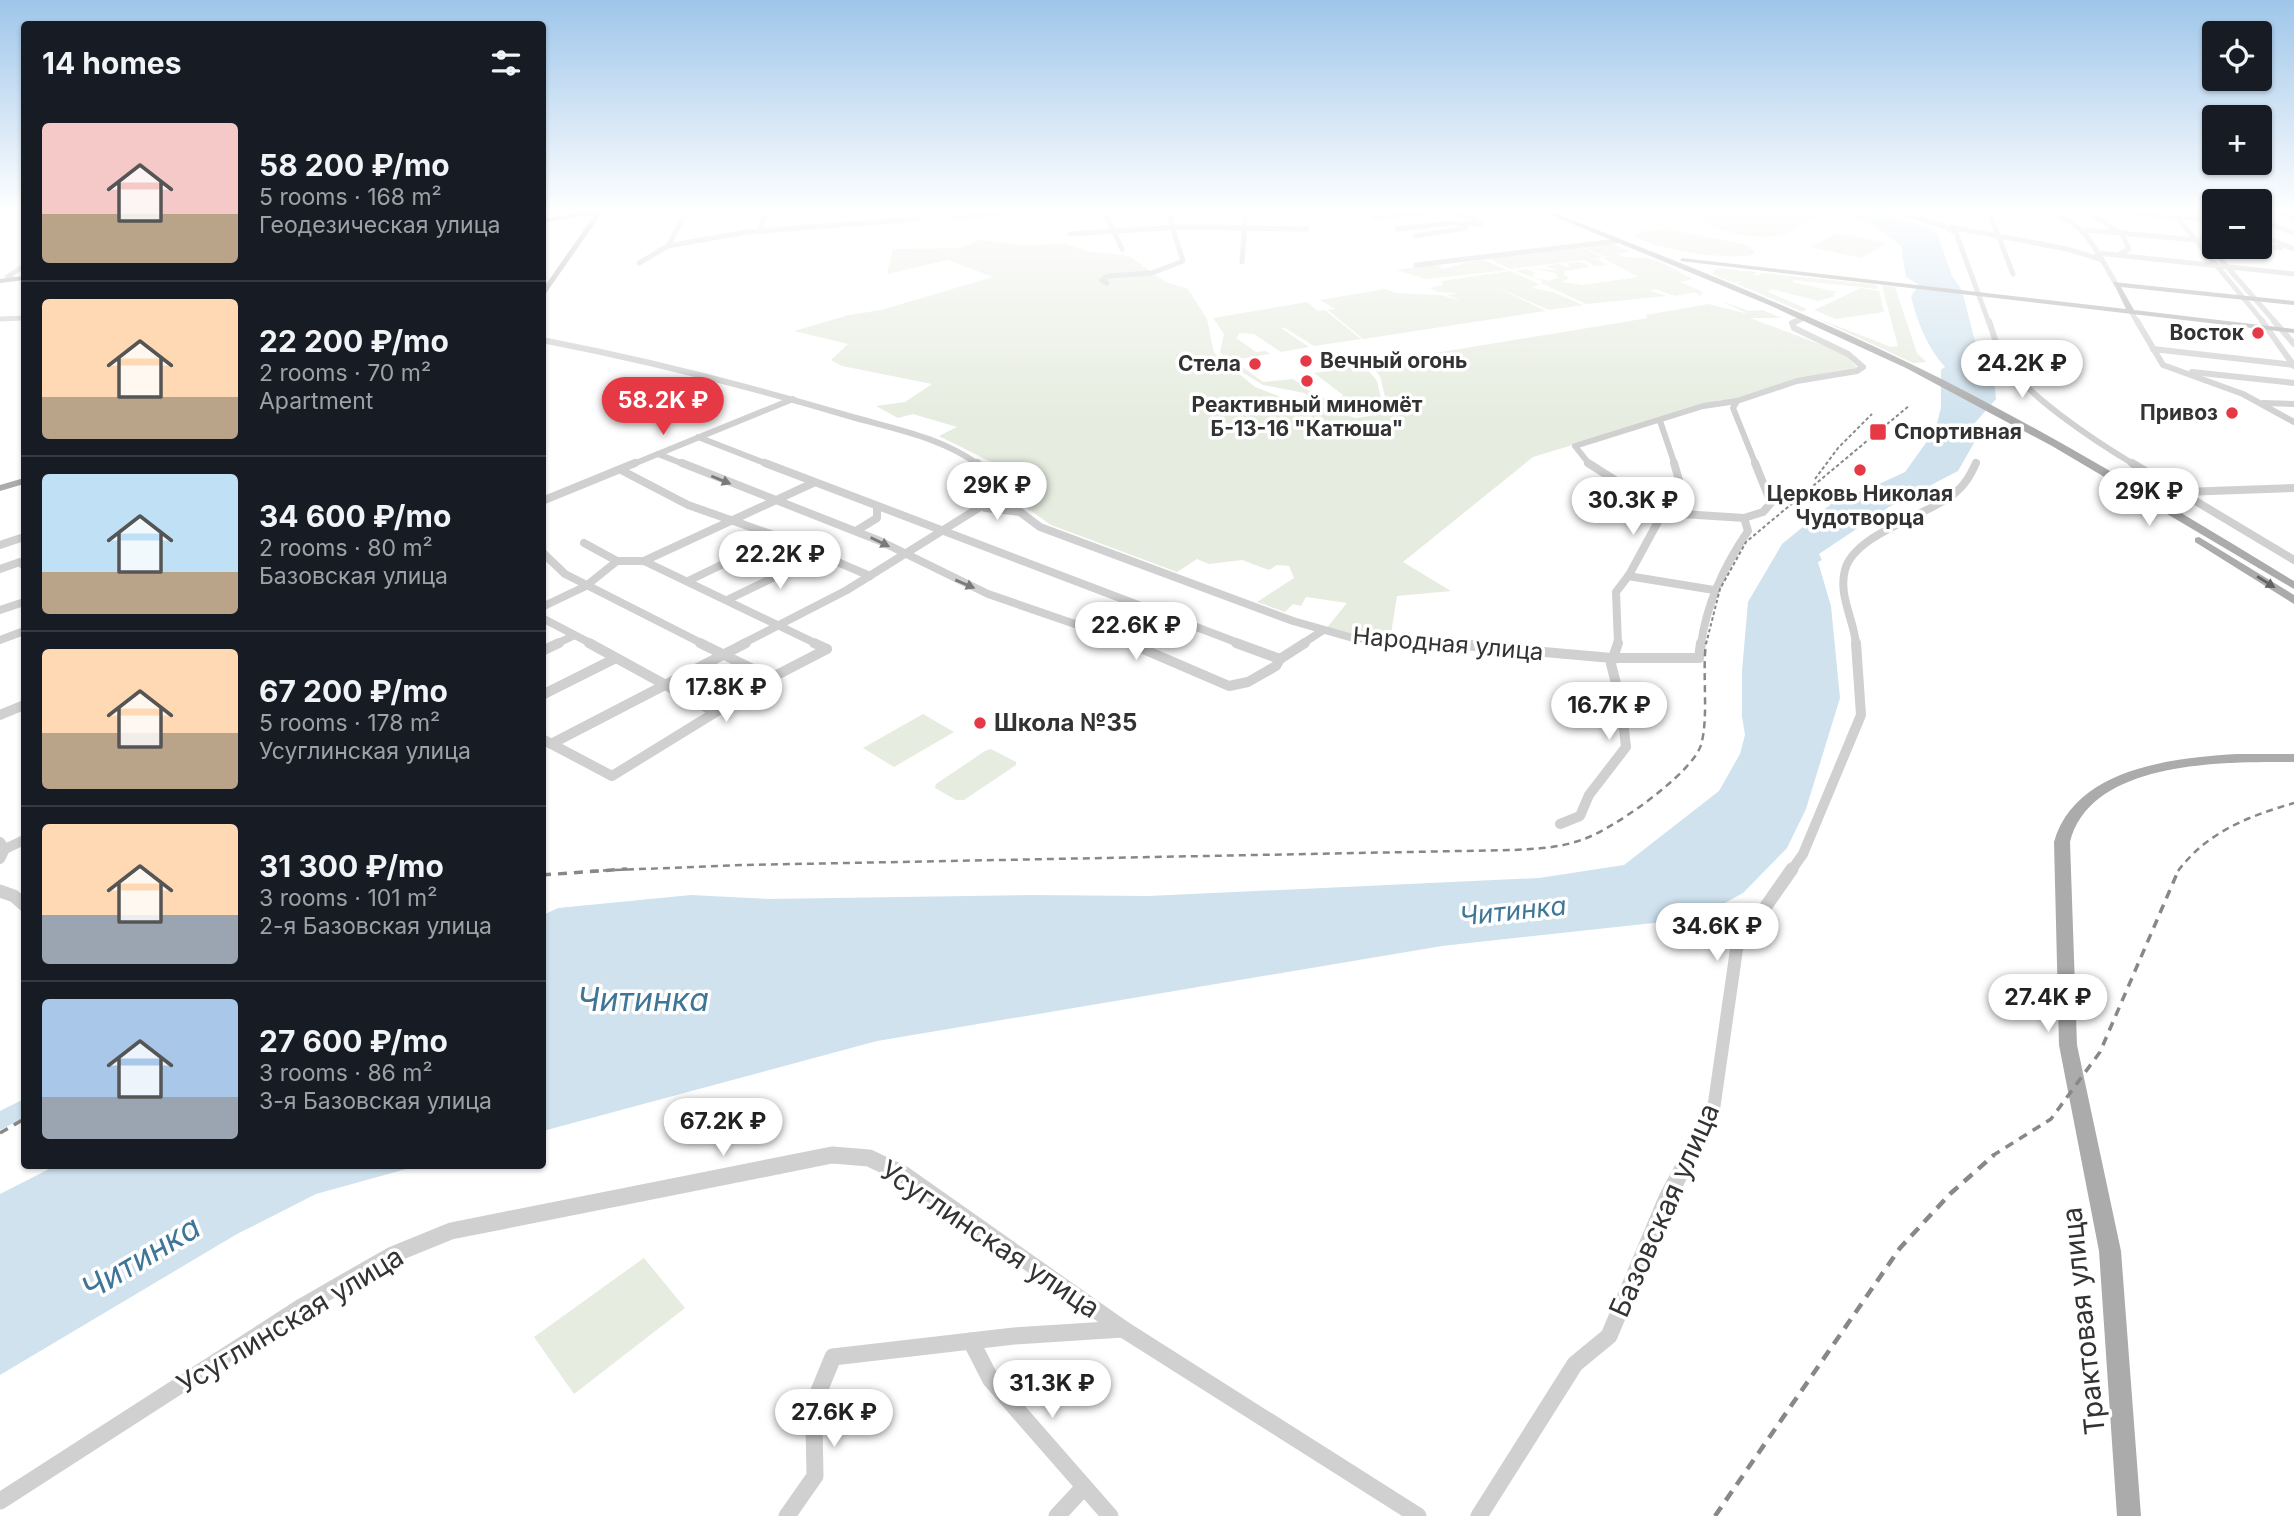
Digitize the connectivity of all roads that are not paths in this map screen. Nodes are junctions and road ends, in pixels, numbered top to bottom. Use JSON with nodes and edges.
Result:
{"nodes":[{"id":1,"x":1102,"y":280,"type":"edge"},
{"id":2,"x":1713,"y":280,"type":"edge"},
{"id":3,"x":1842,"y":280,"type":"edge"},
{"id":4,"x":1972,"y":280,"type":"edge"},
{"id":5,"x":2113,"y":280,"type":"edge"},
{"id":6,"x":2227,"y":280,"type":"edge"},
{"id":7,"x":2239,"y":280,"type":"edge"},
{"id":8,"x":1107,"y":283,"type":"dead end"},
{"id":9,"x":2116,"y":284,"type":"junction"},
{"id":10,"x":1977,"y":295,"type":"junction"},
{"id":11,"x":2241,"y":297,"type":"junction"},
{"id":12,"x":2255,"y":298,"type":"junction"},
{"id":13,"x":2294,"y":303,"type":"edge"},
{"id":14,"x":2132,"y":313,"type":"junction"},
{"id":15,"x":21,"y":318,"type":"edge"},
{"id":16,"x":0,"y":319,"type":"edge"},
{"id":17,"x":1802,"y":319,"type":"junction"},
{"id":18,"x":2268,"y":328,"type":"junction"},
{"id":19,"x":2283,"y":330,"type":"junction"},
{"id":20,"x":2294,"y":331,"type":"edge"},
{"id":21,"x":546,"y":341,"type":"edge"},
{"id":22,"x":2294,"y":344,"type":"edge"},
{"id":23,"x":2154,"y":349,"type":"junction"},
{"id":24,"x":2294,"y":365,"type":"edge"},
{"id":25,"x":2171,"y":369,"type":"junction"},
{"id":26,"x":2294,"y":383,"type":"edge"},
{"id":27,"x":793,"y":399,"type":"junction"},
{"id":28,"x":1737,"y":401,"type":"junction"},
{"id":29,"x":2261,"y":403,"type":"junction"},
{"id":30,"x":2294,"y":404,"type":"edge"},
{"id":31,"x":1660,"y":421,"type":"junction"},
{"id":32,"x":2294,"y":422,"type":"edge"},
{"id":33,"x":2026,"y":429,"type":"junction"},
{"id":34,"x":698,"y":437,"type":"junction"},
{"id":35,"x":658,"y":454,"type":"junction"},
{"id":36,"x":1976,"y":463,"type":"dead end"},
{"id":37,"x":621,"y":470,"type":"junction"},
{"id":38,"x":21,"y":482,"type":"edge"},
{"id":39,"x":813,"y":483,"type":"junction"},
{"id":40,"x":1000,"y":486,"type":"junction"},
{"id":41,"x":0,"y":488,"type":"edge"},
{"id":42,"x":2294,"y":488,"type":"edge"},
{"id":43,"x":2183,"y":492,"type":"junction"},
{"id":44,"x":546,"y":499,"type":"edge"},
{"id":45,"x":1009,"y":499,"type":"junction"},
{"id":46,"x":776,"y":501,"type":"junction"},
{"id":47,"x":985,"y":504,"type":"junction"},
{"id":48,"x":1675,"y":506,"type":"junction"},
{"id":49,"x":877,"y":507,"type":"junction"},
{"id":50,"x":976,"y":509,"type":"junction"},
{"id":51,"x":1020,"y":512,"type":"junction"},
{"id":52,"x":1667,"y":513,"type":"junction"},
{"id":53,"x":1744,"y":517,"type":"junction"},
{"id":54,"x":734,"y":520,"type":"junction"},
{"id":55,"x":856,"y":531,"type":"junction"},
{"id":56,"x":940,"y":531,"type":"junction"},
{"id":57,"x":2205,"y":532,"type":"junction"},
{"id":58,"x":2188,"y":533,"type":"junction"},
{"id":59,"x":779,"y":537,"type":"junction"},
{"id":60,"x":21,"y":538,"type":"edge"},
{"id":61,"x":584,"y":544,"type":"dead end"},
{"id":62,"x":0,"y":545,"type":"edge"},
{"id":63,"x":903,"y":554,"type":"junction"},
{"id":64,"x":820,"y":555,"type":"junction"},
{"id":65,"x":546,"y":556,"type":"edge"},
{"id":66,"x":2293,"y":558,"type":"edge"},
{"id":67,"x":617,"y":561,"type":"junction"},
{"id":68,"x":644,"y":561,"type":"junction"},
{"id":69,"x":21,"y":563,"type":"edge"},
{"id":70,"x":0,"y":569,"type":"edge"},
{"id":71,"x":870,"y":576,"type":"junction"},
{"id":72,"x":1628,"y":576,"type":"junction"},
{"id":73,"x":688,"y":581,"type":"junction"},
{"id":74,"x":586,"y":586,"type":"junction"},
{"id":75,"x":2294,"y":586,"type":"edge"},
{"id":76,"x":1714,"y":590,"type":"junction"},
{"id":77,"x":727,"y":600,"type":"junction"},
{"id":78,"x":2294,"y":600,"type":"edge"},
{"id":79,"x":21,"y":603,"type":"edge"},
{"id":80,"x":546,"y":605,"type":"edge"},
{"id":81,"x":0,"y":610,"type":"edge"},
{"id":82,"x":546,"y":620,"type":"edge"},
{"id":83,"x":777,"y":625,"type":"junction"},
{"id":84,"x":1322,"y":631,"type":"junction"},
{"id":85,"x":21,"y":632,"type":"edge"},
{"id":86,"x":14,"y":635,"type":"junction"},
{"id":87,"x":573,"y":636,"type":"junction"},
{"id":88,"x":0,"y":640,"type":"edge"},
{"id":89,"x":21,"y":641,"type":"edge"},
{"id":90,"x":546,"y":648,"type":"edge"},
{"id":91,"x":724,"y":654,"type":"junction"},
{"id":92,"x":1612,"y":657,"type":"junction"},
{"id":93,"x":616,"y":658,"type":"junction"},
{"id":94,"x":1280,"y":659,"type":"junction"},
{"id":95,"x":771,"y":678,"type":"junction"},
{"id":96,"x":668,"y":684,"type":"junction"},
{"id":97,"x":546,"y":693,"type":"edge"},
{"id":98,"x":21,"y":706,"type":"edge"},
{"id":99,"x":715,"y":712,"type":"junction"},
{"id":100,"x":0,"y":715,"type":"edge"},
{"id":101,"x":547,"y":741,"type":"edge"},
{"id":102,"x":2294,"y":758,"type":"edge"},
{"id":103,"x":1560,"y":824,"type":"dead end"},
{"id":104,"x":21,"y":841,"type":"edge"},
{"id":105,"x":2,"y":850,"type":"edge"},
{"id":106,"x":0,"y":890,"type":"edge"},
{"id":107,"x":21,"y":902,"type":"edge"},
{"id":108,"x":1123,"y":1329,"type":"junction"},
{"id":109,"x":971,"y":1341,"type":"junction"},
{"id":110,"x":1084,"y":1488,"type":"junction"},
{"id":111,"x":0,"y":1501,"type":"edge"},
{"id":112,"x":788,"y":1516,"type":"edge"},
{"id":113,"x":1057,"y":1516,"type":"edge"},
{"id":114,"x":1110,"y":1516,"type":"edge"},
{"id":115,"x":1418,"y":1516,"type":"edge"},
{"id":116,"x":1479,"y":1516,"type":"edge"},
{"id":117,"x":2129,"y":1516,"type":"edge"}],
"edges":[{"from":1,"to":8,"type":"street"},
{"from":2,"to":17,"type":"main road"},
{"from":3,"to":10,"type":"main road"},
{"from":4,"to":10,"type":"street"},
{"from":5,"to":9,"type":"street"},
{"from":6,"to":11,"type":"street"},
{"from":7,"to":12,"type":"street"},
{"from":9,"to":11,"type":"main road"},
{"from":9,"to":14,"type":"main road"},
{"from":10,"to":14,"type":"main road"},
{"from":10,"to":43,"type":"street"},
{"from":11,"to":12,"type":"main road"},
{"from":11,"to":18,"type":"street"},
{"from":12,"to":13,"type":"main road"},
{"from":12,"to":19,"type":"street"},
{"from":14,"to":18,"type":"main road"},
{"from":14,"to":23,"type":"street"},
{"from":15,"to":16,"type":"street"},
{"from":17,"to":28,"type":"street"},
{"from":17,"to":33,"type":"main road"},
{"from":18,"to":19,"type":"main road"},
{"from":18,"to":24,"type":"street"},
{"from":19,"to":20,"type":"main road"},
{"from":19,"to":22,"type":"street"},
{"from":21,"to":27,"type":"street","name":"Народная улица"},
{"from":23,"to":24,"type":"street"},
{"from":23,"to":25,"type":"street"},
{"from":25,"to":26,"type":"street"},
{"from":25,"to":29,"type":"street"},
{"from":27,"to":34,"type":"street"},
{"from":27,"to":40,"type":"street","name":"Народная улица"},
{"from":28,"to":31,"type":"street"},
{"from":28,"to":53,"type":"street"},
{"from":29,"to":30,"type":"street"},
{"from":29,"to":32,"type":"street"},
{"from":31,"to":48,"type":"street"},
{"from":31,"to":48,"type":"street"},
{"from":33,"to":57,"type":"main road"},
{"from":33,"to":58,"type":"main road"},
{"from":34,"to":35,"type":"street"},
{"from":34,"to":39,"type":"street"},
{"from":35,"to":37,"type":"street"},
{"from":35,"to":46,"type":"street","one_way":true},
{"from":36,"to":116,"type":"street","name":"Базовская улица"},
{"from":37,"to":44,"type":"street"},
{"from":37,"to":54,"type":"street"},
{"from":38,"to":41,"type":"main road"},
{"from":39,"to":46,"type":"street"},
{"from":39,"to":49,"type":"street"},
{"from":40,"to":45,"type":"street","name":"Народная улица"},
{"from":40,"to":47,"type":"street"},
{"from":42,"to":43,"type":"street"},
{"from":43,"to":66,"type":"street"},
{"from":45,"to":47,"type":"street"},
{"from":45,"to":51,"type":"street","name":"Народная улица"},
{"from":46,"to":54,"type":"street"},
{"from":46,"to":55,"type":"street"},
{"from":47,"to":50,"type":"street"},
{"from":48,"to":52,"type":"street"},
{"from":49,"to":55,"type":"street"},
{"from":49,"to":56,"type":"street"},
{"from":50,"to":51,"type":"street"},
{"from":50,"to":56,"type":"street"},
{"from":51,"to":84,"type":"street","name":"Народная улица"},
{"from":52,"to":53,"type":"street"},
{"from":52,"to":72,"type":"street"},
{"from":53,"to":76,"type":"street"},
{"from":54,"to":59,"type":"street"},
{"from":54,"to":68,"type":"street"},
{"from":55,"to":63,"type":"street","one_way":true},
{"from":56,"to":63,"type":"street"},
{"from":56,"to":94,"type":"street"},
{"from":57,"to":58,"type":"main road"},
{"from":57,"to":75,"type":"main road"},
{"from":58,"to":78,"type":"main road","one_way":true},
{"from":59,"to":64,"type":"street"},
{"from":59,"to":73,"type":"street"},
{"from":60,"to":62,"type":"street"},
{"from":61,"to":67,"type":"street"},
{"from":63,"to":71,"type":"street"},
{"from":63,"to":94,"type":"street","one_way":true},
{"from":64,"to":71,"type":"street"},
{"from":64,"to":77,"type":"street"},
{"from":65,"to":74,"type":"street"},
{"from":67,"to":68,"type":"street"},
{"from":67,"to":74,"type":"street"},
{"from":68,"to":73,"type":"street"},
{"from":69,"to":70,"type":"street"},
{"from":71,"to":83,"type":"street"},
{"from":72,"to":76,"type":"street"},
{"from":72,"to":92,"type":"street"},
{"from":73,"to":77,"type":"street"},
{"from":74,"to":80,"type":"street"},
{"from":74,"to":91,"type":"street"},
{"from":76,"to":92,"type":"street","name":"Народная улица"},
{"from":77,"to":83,"type":"street"},
{"from":79,"to":81,"type":"street"},
{"from":82,"to":87,"type":"street"},
{"from":83,"to":91,"type":"street"},
{"from":83,"to":95,"type":"street"},
{"from":84,"to":92,"type":"street","name":"Народная улица"},
{"from":84,"to":94,"type":"street"},
{"from":85,"to":86,"type":"street"},
{"from":86,"to":88,"type":"street"},
{"from":86,"to":89,"type":"street"},
{"from":87,"to":90,"type":"street"},
{"from":87,"to":93,"type":"street"},
{"from":91,"to":95,"type":"street"},
{"from":91,"to":96,"type":"street"},
{"from":92,"to":103,"type":"street"},
{"from":93,"to":96,"type":"street"},
{"from":93,"to":97,"type":"street"},
{"from":95,"to":99,"type":"street"},
{"from":96,"to":99,"type":"street"},
{"from":96,"to":101,"type":"street"},
{"from":98,"to":100,"type":"street"},
{"from":99,"to":101,"type":"street"},
{"from":102,"to":117,"type":"main road","name":"Трактовая улица"},
{"from":104,"to":105,"type":"street"},
{"from":106,"to":107,"type":"street"},
{"from":108,"to":109,"type":"street"},
{"from":108,"to":111,"type":"street","name":"Усуглинская улица"},
{"from":108,"to":115,"type":"street","name":"Усуглинская улица"},
{"from":109,"to":110,"type":"street"},
{"from":109,"to":112,"type":"street"},
{"from":110,"to":113,"type":"street"},
{"from":110,"to":114,"type":"street"}]}
